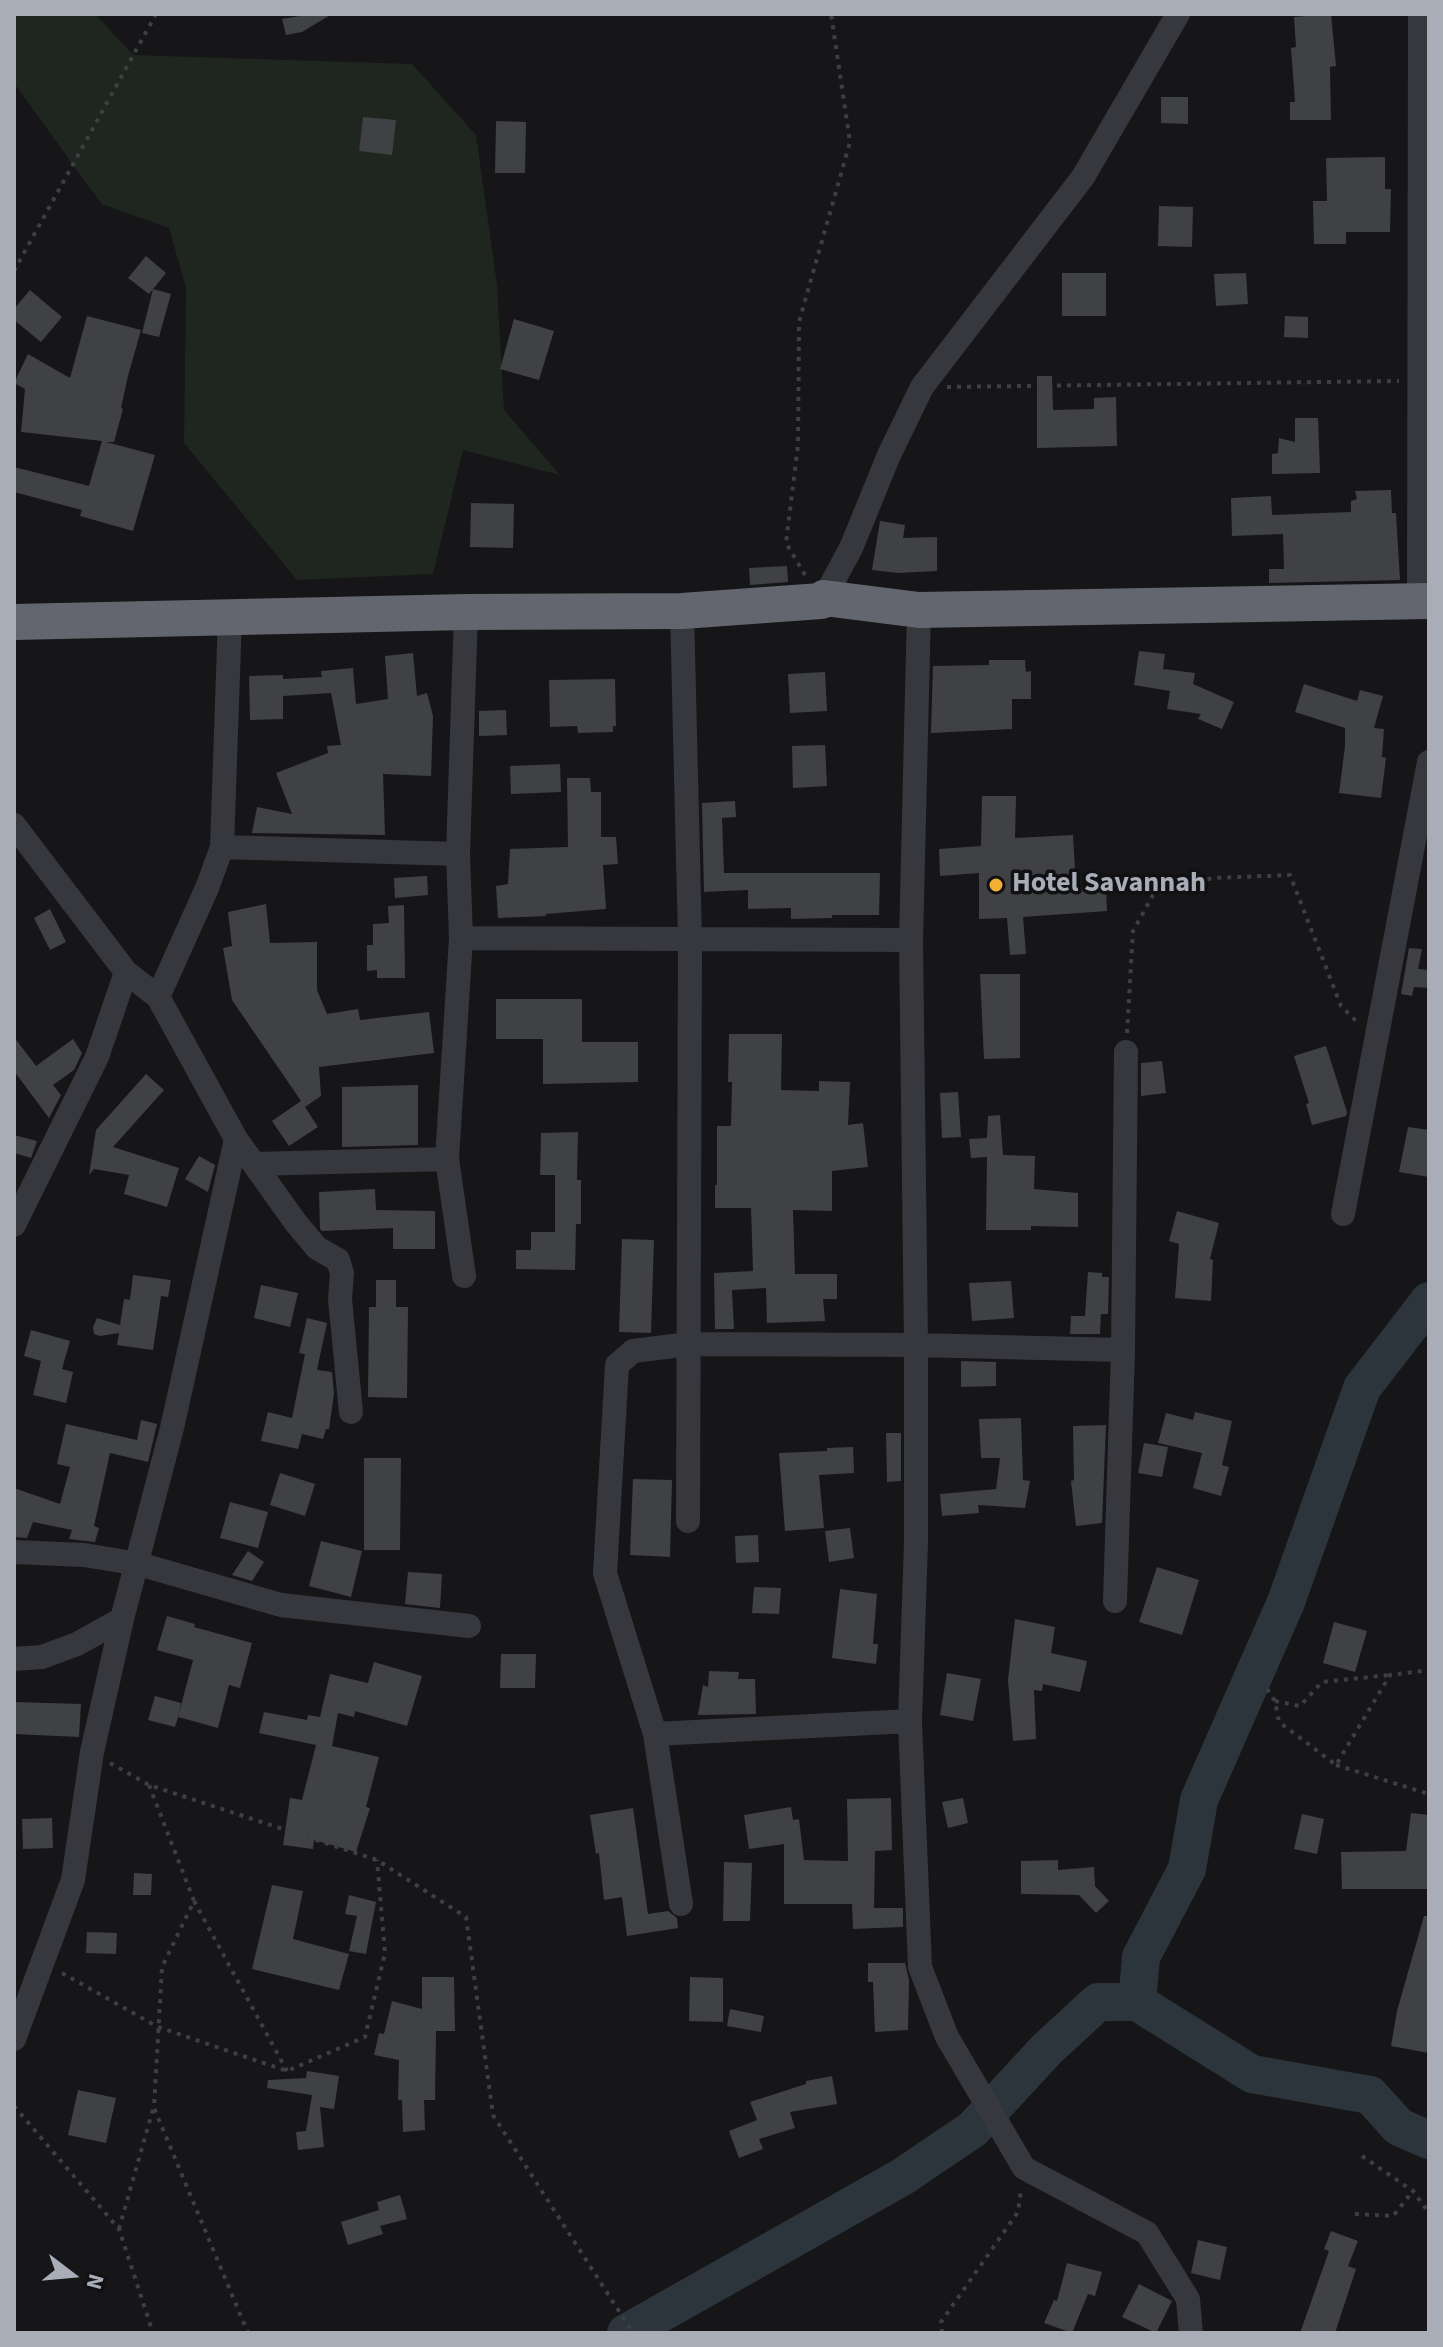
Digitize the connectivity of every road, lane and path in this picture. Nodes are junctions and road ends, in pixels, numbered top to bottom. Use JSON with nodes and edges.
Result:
{"nodes":[{"id":1,"x":156,"y":14,"type":"edge"},
{"id":2,"x":831,"y":14,"type":"edge"},
{"id":3,"x":1178,"y":14,"type":"edge"},
{"id":4,"x":1420,"y":14,"type":"edge"},
{"id":5,"x":1424,"y":176,"type":"edge"},
{"id":6,"x":14,"y":271,"type":"edge"},
{"id":7,"x":1421,"y":380,"type":"junction"},
{"id":8,"x":922,"y":387,"type":"junction"},
{"id":9,"x":822,"y":600,"type":"junction"},
{"id":10,"x":1424,"y":601,"type":"edge"},
{"id":11,"x":919,"y":610,"type":"junction"},
{"id":12,"x":682,"y":611,"type":"junction"},
{"id":13,"x":466,"y":612,"type":"junction"},
{"id":14,"x":230,"y":617,"type":"junction"},
{"id":15,"x":14,"y":622,"type":"edge"},
{"id":16,"x":1429,"y":762,"type":"edge"},
{"id":17,"x":14,"y":825,"type":"edge"},
{"id":18,"x":222,"y":847,"type":"junction"},
{"id":19,"x":458,"y":854,"type":"junction"},
{"id":20,"x":461,"y":938,"type":"junction"},
{"id":21,"x":690,"y":940,"type":"junction"},
{"id":22,"x":911,"y":940,"type":"junction"},
{"id":23,"x":126,"y":972,"type":"junction"},
{"id":24,"x":158,"y":997,"type":"junction"},
{"id":25,"x":1377,"y":1041,"type":"junction"},
{"id":26,"x":1126,"y":1052,"type":"joint"},
{"id":27,"x":236,"y":1139,"type":"junction"},
{"id":28,"x":447,"y":1159,"type":"junction"},
{"id":29,"x":254,"y":1164,"type":"junction"},
{"id":30,"x":1343,"y":1214,"type":"dead end"},
{"id":31,"x":14,"y":1225,"type":"edge"},
{"id":32,"x":464,"y":1276,"type":"dead end"},
{"id":33,"x":689,"y":1344,"type":"junction"},
{"id":34,"x":916,"y":1345,"type":"junction"},
{"id":35,"x":1123,"y":1350,"type":"junction"},
{"id":36,"x":351,"y":1412,"type":"dead end"},
{"id":37,"x":688,"y":1521,"type":"dead end"},
{"id":38,"x":14,"y":1552,"type":"edge"},
{"id":39,"x":139,"y":1564,"type":"junction"},
{"id":40,"x":1115,"y":1601,"type":"dead end"},
{"id":41,"x":122,"y":1619,"type":"junction"},
{"id":42,"x":469,"y":1626,"type":"dead end"},
{"id":43,"x":14,"y":1659,"type":"edge"},
{"id":44,"x":1429,"y":1670,"type":"edge"},
{"id":45,"x":1390,"y":1675,"type":"junction"},
{"id":46,"x":1267,"y":1689,"type":"dead end"},
{"id":47,"x":1275,"y":1701,"type":"junction"},
{"id":48,"x":910,"y":1721,"type":"junction"},
{"id":49,"x":655,"y":1734,"type":"junction"},
{"id":50,"x":92,"y":1752,"type":"junction"},
{"id":51,"x":1336,"y":1765,"type":"junction"},
{"id":52,"x":149,"y":1785,"type":"junction"},
{"id":53,"x":1429,"y":1794,"type":"edge"},
{"id":54,"x":377,"y":1860,"type":"junction"},
{"id":55,"x":194,"y":1901,"type":"junction"},
{"id":56,"x":681,"y":1904,"type":"dead end"},
{"id":57,"x":43,"y":1962,"type":"junction"},
{"id":58,"x":158,"y":2027,"type":"junction"},
{"id":59,"x":14,"y":2039,"type":"edge"},
{"id":60,"x":287,"y":2071,"type":"junction"},
{"id":61,"x":14,"y":2106,"type":"edge"},
{"id":62,"x":154,"y":2108,"type":"junction"},
{"id":63,"x":1362,"y":2156,"type":"dead end"},
{"id":64,"x":1024,"y":2168,"type":"junction"},
{"id":65,"x":1413,"y":2191,"type":"junction"},
{"id":66,"x":1429,"y":2213,"type":"edge"},
{"id":67,"x":1355,"y":2214,"type":"dead end"},
{"id":68,"x":119,"y":2229,"type":"junction"},
{"id":69,"x":153,"y":2333,"type":"edge"},
{"id":70,"x":248,"y":2333,"type":"edge"},
{"id":71,"x":633,"y":2333,"type":"edge"},
{"id":72,"x":942,"y":2333,"type":"edge"},
{"id":73,"x":1191,"y":2333,"type":"edge"}],
"edges":[{"from":1,"to":6,"type":"path"},
{"from":2,"to":9,"type":"path"},
{"from":3,"to":8,"type":"street"},
{"from":4,"to":5,"type":"street"},
{"from":5,"to":7,"type":"street"},
{"from":7,"to":8,"type":"path"},
{"from":7,"to":10,"type":"street"},
{"from":8,"to":9,"type":"street"},
{"from":9,"to":11,"type":"highway"},
{"from":9,"to":12,"type":"highway"},
{"from":10,"to":11,"type":"highway"},
{"from":11,"to":22,"type":"street"},
{"from":12,"to":13,"type":"highway"},
{"from":12,"to":21,"type":"street"},
{"from":13,"to":14,"type":"highway"},
{"from":13,"to":19,"type":"street"},
{"from":14,"to":15,"type":"highway"},
{"from":14,"to":18,"type":"street"},
{"from":16,"to":25,"type":"street"},
{"from":17,"to":23,"type":"street"},
{"from":18,"to":19,"type":"street"},
{"from":18,"to":24,"type":"street"},
{"from":19,"to":20,"type":"street"},
{"from":20,"to":21,"type":"street"},
{"from":20,"to":28,"type":"street"},
{"from":21,"to":22,"type":"street"},
{"from":21,"to":33,"type":"street"},
{"from":22,"to":34,"type":"street"},
{"from":23,"to":24,"type":"street"},
{"from":23,"to":31,"type":"street"},
{"from":24,"to":27,"type":"street"},
{"from":25,"to":26,"type":"path"},
{"from":25,"to":30,"type":"street"},
{"from":26,"to":35,"type":"street"},
{"from":27,"to":29,"type":"street"},
{"from":27,"to":39,"type":"street"},
{"from":28,"to":29,"type":"street"},
{"from":28,"to":32,"type":"street"},
{"from":29,"to":36,"type":"street"},
{"from":33,"to":34,"type":"street"},
{"from":33,"to":37,"type":"street"},
{"from":33,"to":49,"type":"street"},
{"from":34,"to":35,"type":"street"},
{"from":34,"to":48,"type":"street"},
{"from":35,"to":40,"type":"street"},
{"from":38,"to":39,"type":"street"},
{"from":39,"to":41,"type":"street"},
{"from":39,"to":42,"type":"street"},
{"from":41,"to":43,"type":"street"},
{"from":41,"to":50,"type":"street"},
{"from":44,"to":45,"type":"path"},
{"from":45,"to":47,"type":"path"},
{"from":45,"to":51,"type":"path"},
{"from":46,"to":47,"type":"path"},
{"from":47,"to":51,"type":"path"},
{"from":48,"to":49,"type":"street"},
{"from":48,"to":64,"type":"street"},
{"from":49,"to":56,"type":"street"},
{"from":50,"to":52,"type":"path"},
{"from":50,"to":57,"type":"street"},
{"from":51,"to":53,"type":"path"},
{"from":52,"to":54,"type":"path"},
{"from":52,"to":55,"type":"path"},
{"from":54,"to":60,"type":"path"},
{"from":54,"to":71,"type":"path"},
{"from":55,"to":58,"type":"path"},
{"from":55,"to":60,"type":"path"},
{"from":57,"to":58,"type":"path"},
{"from":57,"to":59,"type":"street"},
{"from":58,"to":60,"type":"path"},
{"from":58,"to":62,"type":"path"},
{"from":61,"to":68,"type":"path"},
{"from":62,"to":68,"type":"path"},
{"from":62,"to":70,"type":"path"},
{"from":63,"to":65,"type":"path"},
{"from":64,"to":72,"type":"path"},
{"from":64,"to":73,"type":"street"},
{"from":65,"to":66,"type":"path"},
{"from":65,"to":67,"type":"path"},
{"from":68,"to":69,"type":"path"}]}
